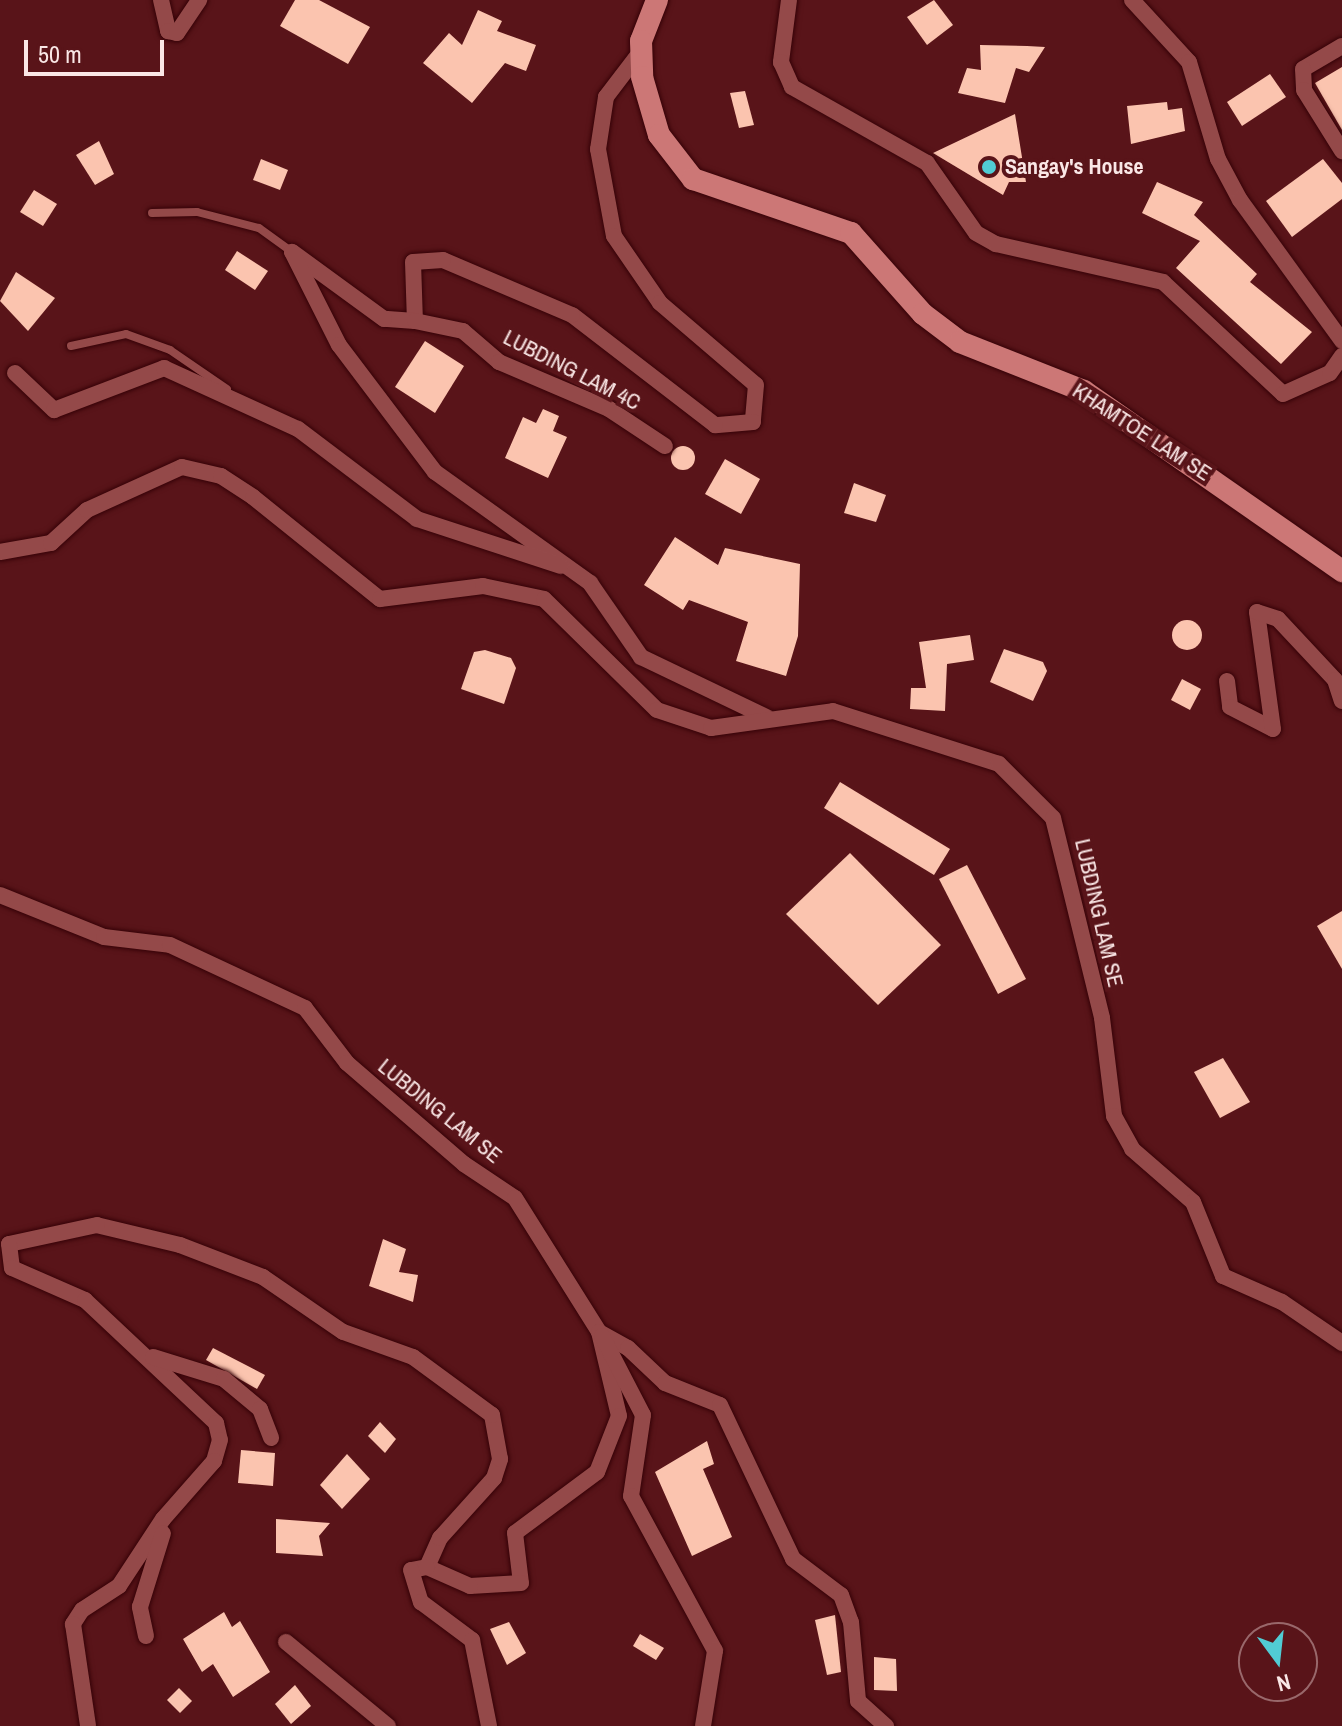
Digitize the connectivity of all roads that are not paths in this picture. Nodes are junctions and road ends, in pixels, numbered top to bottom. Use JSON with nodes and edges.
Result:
{"nodes":[{"id":1,"x":161,"y":0,"type":"edge"},
{"id":2,"x":199,"y":0,"type":"edge"},
{"id":3,"x":657,"y":0,"type":"edge"},
{"id":4,"x":789,"y":0,"type":"edge"},
{"id":5,"x":1132,"y":0,"type":"edge"},
{"id":6,"x":1342,"y":46,"type":"edge"},
{"id":7,"x":641,"y":51,"type":"junction"},
{"id":8,"x":1342,"y":151,"type":"edge"},
{"id":9,"x":152,"y":213,"type":"dead end"},
{"id":10,"x":292,"y":252,"type":"junction"},
{"id":11,"x":415,"y":321,"type":"junction"},
{"id":12,"x":1342,"y":341,"type":"edge"},
{"id":13,"x":71,"y":346,"type":"dead end"},
{"id":14,"x":1342,"y":356,"type":"edge"},
{"id":15,"x":15,"y":373,"type":"dead end"},
{"id":16,"x":254,"y":408,"type":"junction"},
{"id":17,"x":665,"y":446,"type":"dead end"},
{"id":18,"x":0,"y":552,"type":"edge"},
{"id":19,"x":563,"y":567,"type":"junction"},
{"id":20,"x":1342,"y":571,"type":"edge"},
{"id":21,"x":1227,"y":681,"type":"dead end"},
{"id":22,"x":1342,"y":701,"type":"edge"},
{"id":23,"x":772,"y":718,"type":"junction"},
{"id":24,"x":0,"y":895,"type":"edge"},
{"id":25,"x":599,"y":1332,"type":"junction"},
{"id":26,"x":1342,"y":1343,"type":"edge"},
{"id":27,"x":151,"y":1357,"type":"junction"},
{"id":28,"x":271,"y":1438,"type":"dead end"},
{"id":29,"x":163,"y":1519,"type":"junction"},
{"id":30,"x":427,"y":1567,"type":"junction"},
{"id":31,"x":146,"y":1636,"type":"dead end"},
{"id":32,"x":286,"y":1642,"type":"dead end"},
{"id":33,"x":88,"y":1726,"type":"edge"},
{"id":34,"x":388,"y":1726,"type":"edge"},
{"id":35,"x":489,"y":1726,"type":"edge"},
{"id":36,"x":703,"y":1726,"type":"edge"},
{"id":37,"x":886,"y":1726,"type":"edge"}],
"edges":[{"from":1,"to":2,"type":"street"},
{"from":3,"to":7,"type":"main road","name":"KHAMTOE LAM SE"},
{"from":4,"to":14,"type":"street"},
{"from":5,"to":12,"type":"street"},
{"from":6,"to":8,"type":"street"},
{"from":7,"to":11,"type":"street"},
{"from":7,"to":20,"type":"main road","name":"KHAMTOE LAM SE"},
{"from":9,"to":10,"type":"lane"},
{"from":10,"to":11,"type":"street","name":"LUBDING LAM 4C"},
{"from":10,"to":19,"type":"street"},
{"from":11,"to":17,"type":"street","name":"LUBDING LAM 4C"},
{"from":13,"to":16,"type":"lane"},
{"from":15,"to":16,"type":"street"},
{"from":16,"to":19,"type":"street"},
{"from":18,"to":23,"type":"street","name":"LUBDING LAM SE"},
{"from":19,"to":23,"type":"street"},
{"from":21,"to":22,"type":"street"},
{"from":23,"to":26,"type":"street","name":"LUBDING LAM SE"},
{"from":24,"to":25,"type":"street","name":"LUBDING LAM SE"},
{"from":25,"to":30,"type":"street","name":"LUBDING LAM SE"},
{"from":25,"to":36,"type":"street"},
{"from":25,"to":37,"type":"street"},
{"from":27,"to":28,"type":"street"},
{"from":27,"to":29,"type":"street"},
{"from":27,"to":30,"type":"street"},
{"from":29,"to":31,"type":"street"},
{"from":29,"to":33,"type":"street"},
{"from":30,"to":35,"type":"street"},
{"from":32,"to":34,"type":"street"}]}
